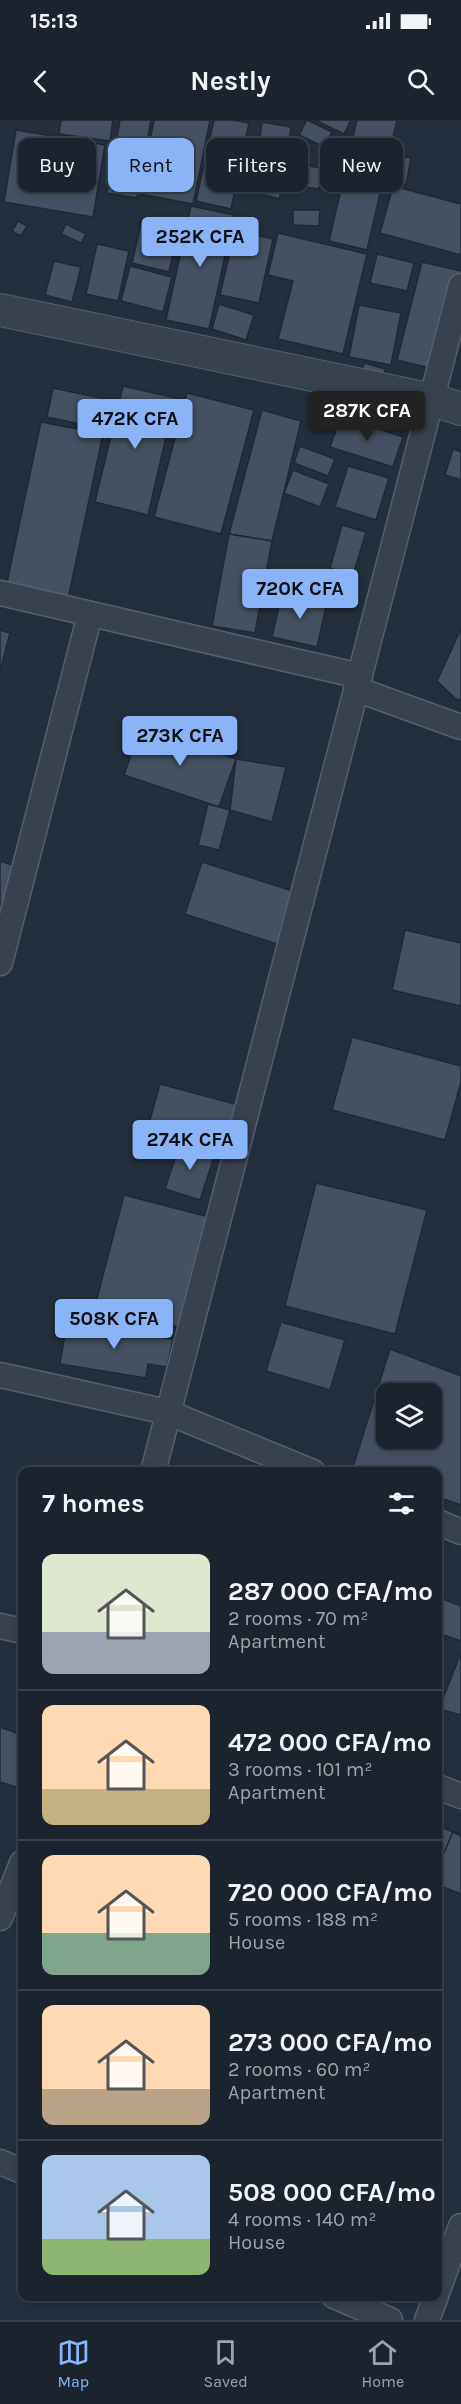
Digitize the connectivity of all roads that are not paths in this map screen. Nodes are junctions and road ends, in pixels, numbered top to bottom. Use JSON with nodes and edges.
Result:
{"nodes":[{"id":1,"x":461,"y":286,"type":"edge"},
{"id":2,"x":0,"y":310,"type":"edge"},
{"id":3,"x":447,"y":405,"type":"edge"},
{"id":4,"x":0,"y":593,"type":"edge"},
{"id":5,"x":90,"y":614,"type":"junction"},
{"id":6,"x":358,"y":682,"type":"junction"},
{"id":7,"x":461,"y":727,"type":"edge"},
{"id":8,"x":0,"y":963,"type":"edge"},
{"id":9,"x":0,"y":1375,"type":"edge"},
{"id":10,"x":167,"y":1412,"type":"junction"},
{"id":11,"x":154,"y":1467,"type":"edge"},
{"id":12,"x":301,"y":1467,"type":"edge"},
{"id":13,"x":442,"y":1524,"type":"edge"},
{"id":14,"x":461,"y":1532,"type":"edge"},
{"id":15,"x":0,"y":1626,"type":"edge"},
{"id":16,"x":18,"y":1630,"type":"edge"},
{"id":17,"x":442,"y":1788,"type":"edge"},
{"id":18,"x":461,"y":1796,"type":"edge"},
{"id":19,"x":18,"y":1873,"type":"edge"},
{"id":20,"x":0,"y":1918,"type":"edge"},
{"id":21,"x":0,"y":2162,"type":"edge"},
{"id":22,"x":18,"y":2169,"type":"edge"},
{"id":23,"x":461,"y":2226,"type":"edge"},
{"id":24,"x":442,"y":2279,"type":"edge"},
{"id":25,"x":345,"y":2301,"type":"edge"},
{"id":26,"x":434,"y":2301,"type":"edge"},
{"id":27,"x":390,"y":2320,"type":"edge"},
{"id":28,"x":427,"y":2320,"type":"edge"}],
"edges":[{"from":1,"to":3,"type":"street"},
{"from":2,"to":3,"type":"street"},
{"from":3,"to":6,"type":"street"},
{"from":4,"to":5,"type":"street"},
{"from":5,"to":6,"type":"street"},
{"from":5,"to":8,"type":"street"},
{"from":6,"to":7,"type":"street"},
{"from":6,"to":10,"type":"street"},
{"from":9,"to":10,"type":"street"},
{"from":10,"to":11,"type":"street"},
{"from":10,"to":12,"type":"street"},
{"from":13,"to":14,"type":"street"},
{"from":15,"to":16,"type":"street"},
{"from":17,"to":18,"type":"street"},
{"from":19,"to":20,"type":"street"},
{"from":21,"to":22,"type":"street"},
{"from":23,"to":24,"type":"street"},
{"from":25,"to":27,"type":"street"},
{"from":26,"to":28,"type":"street"}]}
